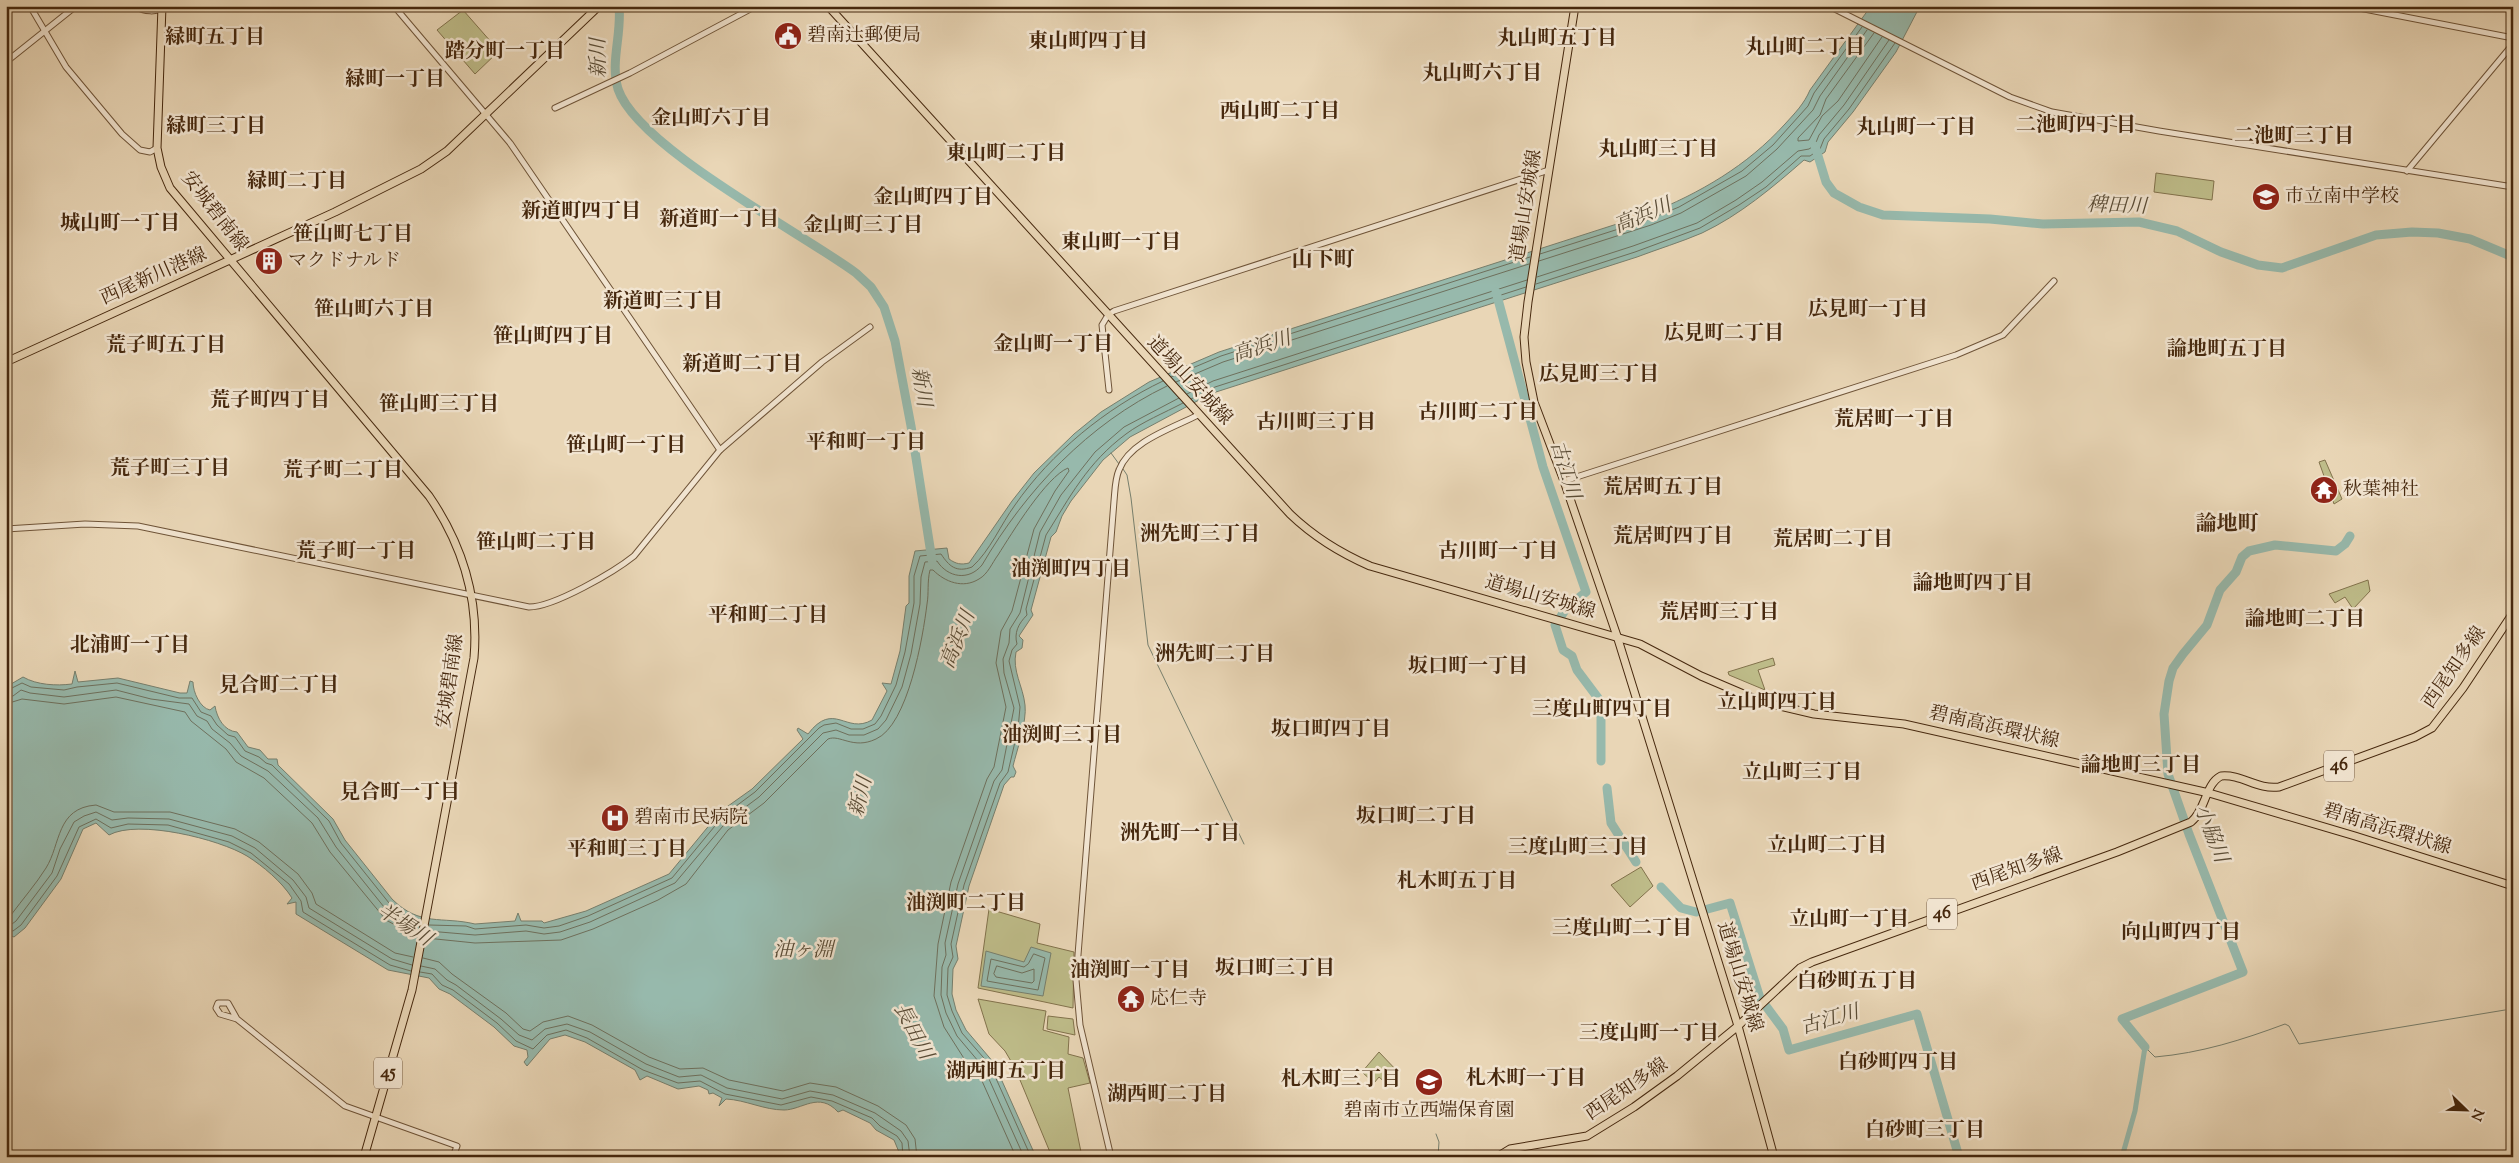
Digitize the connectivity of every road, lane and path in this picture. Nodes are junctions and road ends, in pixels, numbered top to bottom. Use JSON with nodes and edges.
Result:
{"nodes":[{"id":1,"x":30,"y":6,"type":"edge"},
{"id":2,"x":76,"y":6,"type":"edge"},
{"id":3,"x":135,"y":6,"type":"edge"},
{"id":4,"x":394,"y":6,"type":"edge"},
{"id":5,"x":599,"y":6,"type":"edge"},
{"id":6,"x":756,"y":6,"type":"edge"},
{"id":7,"x":828,"y":6,"type":"edge"},
{"id":8,"x":1575,"y":6,"type":"edge"},
{"id":9,"x":1829,"y":6,"type":"edge"},
{"id":10,"x":2349,"y":6,"type":"edge"},
{"id":11,"x":163,"y":7,"type":"edge"},
{"id":12,"x":44,"y":32,"type":"junction"},
{"id":13,"x":2513,"y":38,"type":"edge"},
{"id":14,"x":2513,"y":44,"type":"edge"},
{"id":15,"x":6,"y":62,"type":"edge"},
{"id":16,"x":556,"y":108,"type":"dead end"},
{"id":17,"x":485,"y":114,"type":"junction"},
{"id":18,"x":157,"y":148,"type":"junction"},
{"id":19,"x":1549,"y":170,"type":"junction"},
{"id":20,"x":2407,"y":171,"type":"junction"},
{"id":21,"x":2513,"y":187,"type":"edge"},
{"id":22,"x":230,"y":260,"type":"junction"},
{"id":23,"x":2054,"y":281,"type":"dead end"},
{"id":24,"x":1108,"y":315,"type":"junction"},
{"id":25,"x":870,"y":327,"type":"dead end"},
{"id":26,"x":6,"y":362,"type":"edge"},
{"id":27,"x":1109,"y":390,"type":"dead end"},
{"id":28,"x":1196,"y":412,"type":"junction"},
{"id":29,"x":720,"y":450,"type":"junction"},
{"id":30,"x":1564,"y":481,"type":"junction"},
{"id":31,"x":6,"y":529,"type":"edge"},
{"id":32,"x":472,"y":595,"type":"junction"},
{"id":33,"x":2513,"y":613,"type":"edge"},
{"id":34,"x":1618,"y":636,"type":"junction"},
{"id":35,"x":2209,"y":793,"type":"junction"},
{"id":36,"x":2513,"y":886,"type":"edge"},
{"id":37,"x":237,"y":1019,"type":"dead end"},
{"id":38,"x":1738,"y":1026,"type":"junction"},
{"id":39,"x":375,"y":1118,"type":"junction"},
{"id":40,"x":364,"y":1157,"type":"edge"},
{"id":41,"x":453,"y":1157,"type":"edge"},
{"id":42,"x":1111,"y":1157,"type":"edge"},
{"id":43,"x":1497,"y":1157,"type":"edge"},
{"id":44,"x":1774,"y":1157,"type":"edge"}],
"edges":[{"from":1,"to":12,"type":"street"},
{"from":2,"to":12,"type":"street"},
{"from":3,"to":11,"type":"street"},
{"from":4,"to":17,"type":"street"},
{"from":5,"to":17,"type":"main road","name":"西尾新川港線"},
{"from":6,"to":16,"type":"street"},
{"from":7,"to":24,"type":"main road","name":"道場山安城線"},
{"from":8,"to":19,"type":"main road","name":"道場山安城線"},
{"from":9,"to":20,"type":"street"},
{"from":10,"to":13,"type":"street"},
{"from":11,"to":18,"type":"main road","name":"安城碧南線","number":"45"},
{"from":12,"to":15,"type":"street"},
{"from":12,"to":18,"type":"street"},
{"from":14,"to":20,"type":"street"},
{"from":17,"to":22,"type":"main road","name":"西尾新川港線"},
{"from":17,"to":29,"type":"street"},
{"from":18,"to":22,"type":"main road","name":"安城碧南線","number":"45"},
{"from":19,"to":24,"type":"street"},
{"from":19,"to":30,"type":"main road","name":"道場山安城線"},
{"from":20,"to":21,"type":"street"},
{"from":22,"to":26,"type":"main road","name":"西尾新川港線"},
{"from":22,"to":32,"type":"main road","name":"安城碧南線","number":"45"},
{"from":23,"to":30,"type":"street"},
{"from":24,"to":27,"type":"street"},
{"from":24,"to":28,"type":"main road","name":"道場山安城線"},
{"from":25,"to":29,"type":"street"},
{"from":28,"to":34,"type":"main road","name":"道場山安城線"},
{"from":28,"to":42,"type":"street"},
{"from":29,"to":32,"type":"street"},
{"from":30,"to":34,"type":"main road","name":"道場山安城線"},
{"from":31,"to":32,"type":"street"},
{"from":32,"to":39,"type":"main road","name":"安城碧南線","number":"45"},
{"from":33,"to":35,"type":"main road","name":"西尾知多線","number":"46"},
{"from":34,"to":35,"type":"main road","name":"碧南高浜環状線"},
{"from":34,"to":38,"type":"main road","name":"道場山安城線"},
{"from":35,"to":36,"type":"main road","name":"碧南高浜環状線"},
{"from":35,"to":38,"type":"main road","name":"西尾知多線","number":"46"},
{"from":37,"to":39,"type":"street"},
{"from":38,"to":43,"type":"main road","name":"西尾知多線","number":"46"},
{"from":38,"to":44,"type":"main road","name":"道場山安城線"},
{"from":39,"to":40,"type":"main road","name":"安城碧南線","number":"45"},
{"from":39,"to":41,"type":"street"}]}
